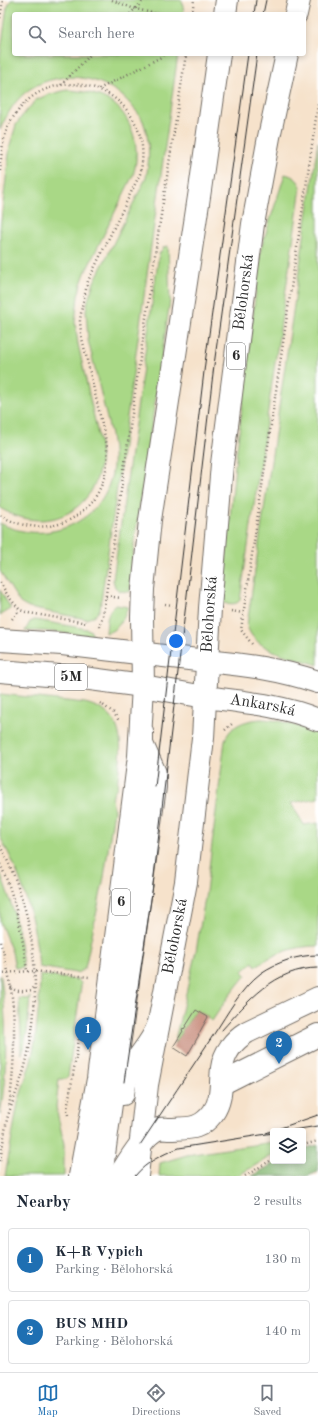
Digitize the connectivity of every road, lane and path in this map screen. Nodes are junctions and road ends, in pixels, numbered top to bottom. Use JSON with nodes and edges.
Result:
{"nodes":[{"id":1,"x":3,"y":0,"type":"edge"},
{"id":2,"x":112,"y":0,"type":"edge"},
{"id":3,"x":144,"y":0,"type":"edge"},
{"id":4,"x":194,"y":0,"type":"edge"},
{"id":5,"x":227,"y":0,"type":"edge"},
{"id":6,"x":299,"y":0,"type":"edge"},
{"id":7,"x":135,"y":9,"type":"junction"},
{"id":8,"x":132,"y":12,"type":"edge"},
{"id":9,"x":148,"y":12,"type":"edge"},
{"id":10,"x":192,"y":12,"type":"edge"},
{"id":11,"x":225,"y":12,"type":"edge"},
{"id":12,"x":296,"y":12,"type":"edge"},
{"id":13,"x":0,"y":18,"type":"edge"},
{"id":14,"x":89,"y":56,"type":"edge"},
{"id":15,"x":163,"y":56,"type":"edge"},
{"id":16,"x":186,"y":56,"type":"edge"},
{"id":17,"x":219,"y":56,"type":"edge"},
{"id":18,"x":287,"y":56,"type":"edge"},
{"id":19,"x":61,"y":85,"type":"junction"},
{"id":20,"x":99,"y":89,"type":"junction"},
{"id":21,"x":318,"y":104,"type":"edge"},
{"id":22,"x":1,"y":147,"type":"edge"},
{"id":23,"x":0,"y":171,"type":"edge"},
{"id":24,"x":0,"y":515,"type":"edge"},
{"id":25,"x":0,"y":582,"type":"edge"},
{"id":26,"x":106,"y":596,"type":"junction"},
{"id":27,"x":129,"y":599,"type":"dead end"},
{"id":28,"x":164,"y":604,"type":"dead end"},
{"id":29,"x":173,"y":605,"type":"dead end"},
{"id":30,"x":0,"y":640,"type":"edge"},
{"id":31,"x":253,"y":646,"type":"dead end"},
{"id":32,"x":143,"y":654,"type":"junction"},
{"id":33,"x":206,"y":661,"type":"junction"},
{"id":34,"x":0,"y":671,"type":"edge"},
{"id":35,"x":318,"y":682,"type":"edge"},
{"id":36,"x":143,"y":686,"type":"junction"},
{"id":37,"x":205,"y":697,"type":"junction"},
{"id":38,"x":318,"y":720,"type":"edge"},
{"id":39,"x":141,"y":724,"type":"junction"},
{"id":40,"x":0,"y":846,"type":"edge"},
{"id":41,"x":0,"y":864,"type":"edge"},
{"id":42,"x":0,"y":942,"type":"edge"},
{"id":43,"x":27,"y":971,"type":"junction"},
{"id":44,"x":34,"y":971,"type":"junction"},
{"id":45,"x":0,"y":973,"type":"edge"},
{"id":46,"x":9,"y":973,"type":"junction"},
{"id":47,"x":89,"y":978,"type":"dead end"},
{"id":48,"x":10,"y":984,"type":"junction"},
{"id":49,"x":35,"y":984,"type":"junction"},
{"id":50,"x":318,"y":998,"type":"edge"},
{"id":51,"x":159,"y":1022,"type":"junction"},
{"id":52,"x":318,"y":1035,"type":"edge"},
{"id":53,"x":221,"y":1084,"type":"junction"},
{"id":54,"x":147,"y":1085,"type":"junction"},
{"id":55,"x":7,"y":1119,"type":"junction"},
{"id":56,"x":184,"y":1129,"type":"junction"},
{"id":57,"x":318,"y":1141,"type":"edge"},
{"id":58,"x":306,"y":1144,"type":"edge"},
{"id":59,"x":140,"y":1145,"type":"junction"},
{"id":60,"x":0,"y":1161,"type":"edge"},
{"id":61,"x":270,"y":1162,"type":"edge"},
{"id":62,"x":80,"y":1176,"type":"edge"},
{"id":63,"x":100,"y":1176,"type":"edge"},
{"id":64,"x":111,"y":1176,"type":"edge"},
{"id":65,"x":119,"y":1176,"type":"edge"},
{"id":66,"x":136,"y":1176,"type":"edge"},
{"id":67,"x":246,"y":1176,"type":"edge"}],
"edges":[{"from":1,"to":13,"type":"path"},
{"from":2,"to":7,"type":"path"},
{"from":3,"to":7,"type":"path"},
{"from":4,"to":10,"type":"path"},
{"from":5,"to":11,"type":"main road"},
{"from":6,"to":12,"type":"main road"},
{"from":7,"to":8,"type":"path"},
{"from":7,"to":9,"type":"path"},
{"from":14,"to":19,"type":"path"},
{"from":15,"to":20,"type":"path"},
{"from":16,"to":26,"type":"path"},
{"from":17,"to":32,"type":"main road","number":"6"},
{"from":18,"to":33,"type":"main road","name":"Bělohorská","number":"6"},
{"from":19,"to":20,"type":"path"},
{"from":19,"to":22,"type":"path"},
{"from":20,"to":24,"type":"path"},
{"from":21,"to":31,"type":"path"},
{"from":22,"to":23,"type":"path"},
{"from":25,"to":26,"type":"path"},
{"from":26,"to":27,"type":"path"},
{"from":28,"to":29,"type":"path"},
{"from":30,"to":32,"type":"main road","number":"5M"},
{"from":32,"to":33,"type":"main road","number":"5M"},
{"from":32,"to":36,"type":"main road","number":"6"},
{"from":33,"to":35,"type":"main road"},
{"from":33,"to":37,"type":"main road","name":"Bělohorská","number":"6"},
{"from":34,"to":36,"type":"main road","number":"5M"},
{"from":36,"to":37,"type":"main road","number":"5M"},
{"from":36,"to":39,"type":"main road","number":"6"},
{"from":37,"to":38,"type":"main road","name":"Ankarská"},
{"from":37,"to":51,"type":"main road","name":"Bělohorská","number":"6"},
{"from":39,"to":62,"type":"main road","number":"6"},
{"from":39,"to":63,"type":"main road"},
{"from":40,"to":44,"type":"path"},
{"from":41,"to":43,"type":"path"},
{"from":42,"to":46,"type":"path"},
{"from":43,"to":44,"type":"path"},
{"from":43,"to":46,"type":"path"},
{"from":44,"to":47,"type":"path"},
{"from":44,"to":49,"type":"path"},
{"from":45,"to":46,"type":"path"},
{"from":46,"to":48,"type":"path"},
{"from":48,"to":49,"type":"path"},
{"from":48,"to":55,"type":"path"},
{"from":49,"to":55,"type":"path"},
{"from":50,"to":53,"type":"main road"},
{"from":51,"to":54,"type":"main road","name":"Bělohorská","number":"6"},
{"from":51,"to":64,"type":"main road"},
{"from":52,"to":53,"type":"main road"},
{"from":53,"to":56,"type":"main road"},
{"from":54,"to":56,"type":"main road"},
{"from":54,"to":59,"type":"main road","name":"Bělohorská","number":"6"},
{"from":55,"to":60,"type":"path"},
{"from":56,"to":59,"type":"main road"},
{"from":57,"to":58,"type":"path"},
{"from":59,"to":65,"type":"main road"},
{"from":59,"to":66,"type":"main road","name":"Bělohorská","number":"6"},
{"from":61,"to":67,"type":"path"}]}
